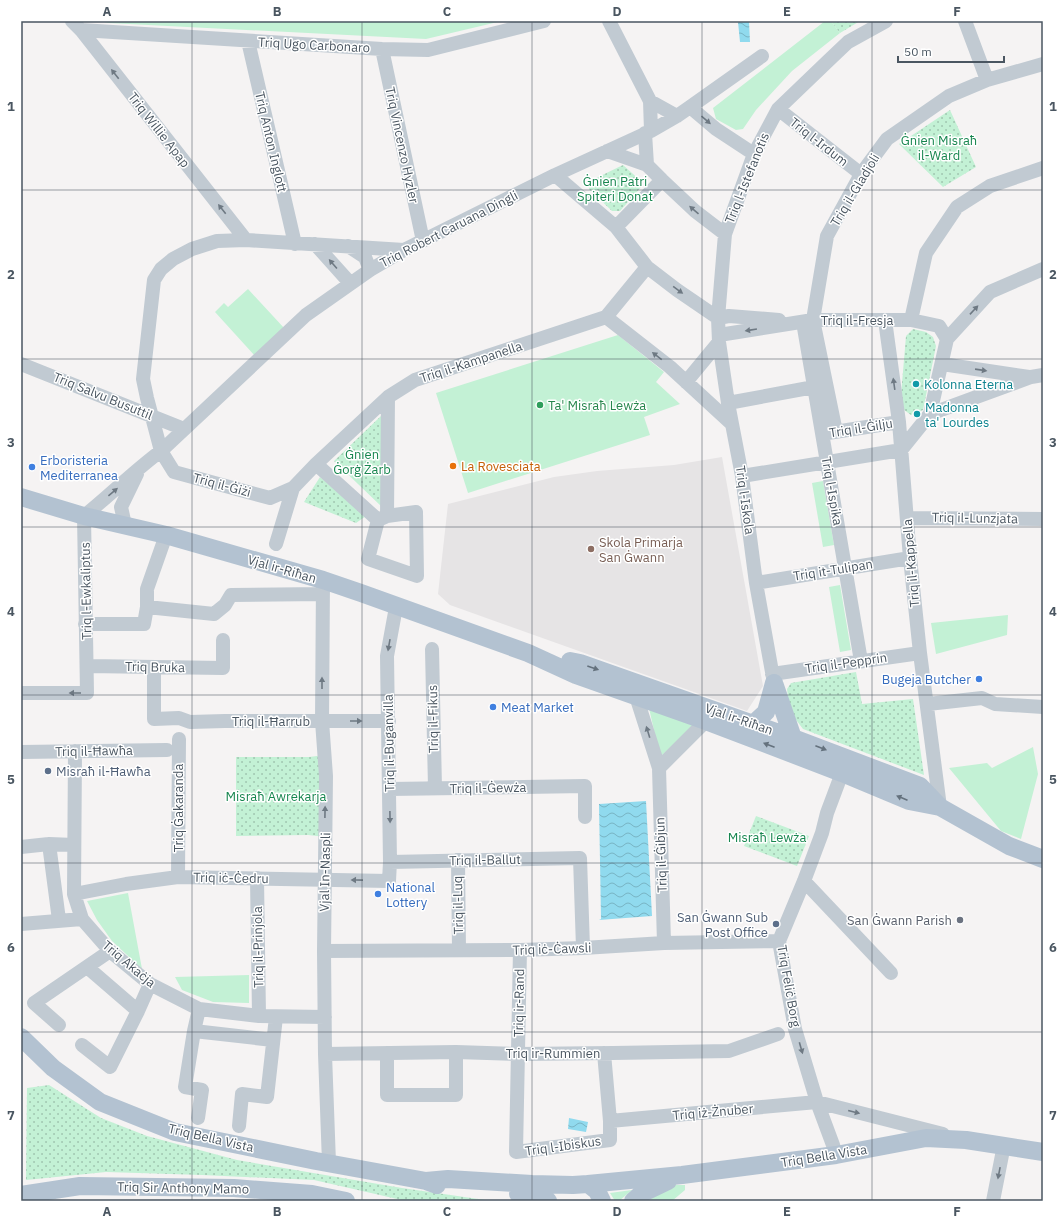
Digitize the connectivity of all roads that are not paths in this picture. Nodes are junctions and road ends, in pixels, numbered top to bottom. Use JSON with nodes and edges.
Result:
{"nodes":[{"id":1,"x":544,"y":21,"type":"edge"},
{"id":2,"x":609,"y":21,"type":"edge"},
{"id":3,"x":886,"y":21,"type":"edge"},
{"id":4,"x":965,"y":21,"type":"edge"},
{"id":5,"x":76,"y":26,"type":"edge"},
{"id":6,"x":248,"y":41,"type":"junction"},
{"id":7,"x":382,"y":49,"type":"junction"},
{"id":8,"x":762,"y":56,"type":"dead end"},
{"id":9,"x":1043,"y":64,"type":"edge"},
{"id":10,"x":987,"y":80,"type":"junction"},
{"id":11,"x":650,"y":101,"type":"junction"},
{"id":12,"x":690,"y":107,"type":"junction"},
{"id":13,"x":778,"y":109,"type":"junction"},
{"id":14,"x":677,"y":116,"type":"junction"},
{"id":15,"x":648,"y":132,"type":"junction"},
{"id":16,"x":607,"y":151,"type":"junction"},
{"id":17,"x":754,"y":154,"type":"junction"},
{"id":18,"x":647,"y":165,"type":"junction"},
{"id":19,"x":1043,"y":168,"type":"edge"},
{"id":20,"x":861,"y":174,"type":"junction"},
{"id":21,"x":555,"y":175,"type":"junction"},
{"id":22,"x":662,"y":180,"type":"junction"},
{"id":23,"x":616,"y":227,"type":"junction"},
{"id":24,"x":724,"y":234,"type":"junction"},
{"id":25,"x":246,"y":240,"type":"junction"},
{"id":26,"x":423,"y":241,"type":"junction"},
{"id":27,"x":295,"y":244,"type":"junction"},
{"id":28,"x":315,"y":244,"type":"junction"},
{"id":29,"x":348,"y":246,"type":"junction"},
{"id":30,"x":404,"y":250,"type":"junction"},
{"id":31,"x":647,"y":267,"type":"junction"},
{"id":32,"x":1043,"y":268,"type":"edge"},
{"id":33,"x":370,"y":270,"type":"junction"},
{"id":34,"x":350,"y":283,"type":"junction"},
{"id":35,"x":606,"y":317,"type":"junction"},
{"id":36,"x":718,"y":318,"type":"junction"},
{"id":37,"x":885,"y":320,"type":"junction"},
{"id":38,"x":911,"y":320,"type":"junction"},
{"id":39,"x":808,"y":321,"type":"junction"},
{"id":40,"x":719,"y":339,"type":"junction"},
{"id":41,"x":947,"y":339,"type":"junction"},
{"id":42,"x":21,"y":364,"type":"edge"},
{"id":43,"x":942,"y":364,"type":"junction"},
{"id":44,"x":1037,"y":376,"type":"edge"},
{"id":45,"x":686,"y":382,"type":"junction"},
{"id":46,"x":814,"y":387,"type":"junction"},
{"id":47,"x":388,"y":397,"type":"junction"},
{"id":48,"x":728,"y":403,"type":"junction"},
{"id":49,"x":930,"y":414,"type":"junction"},
{"id":50,"x":152,"y":417,"type":"junction"},
{"id":51,"x":899,"y":422,"type":"junction"},
{"id":52,"x":732,"y":424,"type":"junction"},
{"id":53,"x":184,"y":429,"type":"junction"},
{"id":54,"x":830,"y":433,"type":"junction"},
{"id":55,"x":901,"y":450,"type":"junction"},
{"id":56,"x":161,"y":451,"type":"junction"},
{"id":57,"x":827,"y":462,"type":"junction"},
{"id":58,"x":316,"y":464,"type":"junction"},
{"id":59,"x":141,"y":466,"type":"junction"},
{"id":60,"x":742,"y":476,"type":"junction"},
{"id":61,"x":293,"y":488,"type":"junction"},
{"id":62,"x":24,"y":499,"type":"edge"},
{"id":63,"x":84,"y":516,"type":"junction"},
{"id":64,"x":383,"y":518,"type":"junction"},
{"id":65,"x":907,"y":518,"type":"junction"},
{"id":66,"x":1043,"y":519,"type":"edge"},
{"id":67,"x":125,"y":525,"type":"junction"},
{"id":68,"x":166,"y":535,"type":"junction"},
{"id":69,"x":276,"y":544,"type":"dead end"},
{"id":70,"x":910,"y":558,"type":"junction"},
{"id":71,"x":845,"y":568,"type":"junction"},
{"id":72,"x":756,"y":583,"type":"junction"},
{"id":73,"x":323,"y":587,"type":"junction"},
{"id":74,"x":147,"y":607,"type":"junction"},
{"id":75,"x":396,"y":607,"type":"junction"},
{"id":76,"x":86,"y":624,"type":"junction"},
{"id":77,"x":223,"y":640,"type":"dead end"},
{"id":78,"x":432,"y":649,"type":"dead end"},
{"id":79,"x":528,"y":653,"type":"junction"},
{"id":80,"x":920,"y":653,"type":"junction"},
{"id":81,"x":861,"y":661,"type":"junction"},
{"id":82,"x":88,"y":666,"type":"junction"},
{"id":83,"x":154,"y":667,"type":"junction"},
{"id":84,"x":773,"y":678,"type":"junction"},
{"id":85,"x":21,"y":693,"type":"edge"},
{"id":86,"x":636,"y":696,"type":"junction"},
{"id":87,"x":928,"y":704,"type":"junction"},
{"id":88,"x":1043,"y":707,"type":"edge"},
{"id":89,"x":322,"y":721,"type":"junction"},
{"id":90,"x":389,"y":721,"type":"junction"},
{"id":91,"x":706,"y":721,"type":"junction"},
{"id":92,"x":753,"y":724,"type":"junction"},
{"id":93,"x":793,"y":738,"type":"junction"},
{"id":94,"x":179,"y":739,"type":"dead end"},
{"id":95,"x":167,"y":750,"type":"dead end"},
{"id":96,"x":75,"y":751,"type":"junction"},
{"id":97,"x":21,"y":752,"type":"edge"},
{"id":98,"x":659,"y":768,"type":"junction"},
{"id":99,"x":842,"y":773,"type":"junction"},
{"id":100,"x":435,"y":788,"type":"junction"},
{"id":101,"x":390,"y":789,"type":"junction"},
{"id":102,"x":940,"y":807,"type":"junction"},
{"id":103,"x":585,"y":817,"type":"dead end"},
{"id":104,"x":49,"y":844,"type":"junction"},
{"id":105,"x":74,"y":845,"type":"junction"},
{"id":106,"x":21,"y":847,"type":"edge"},
{"id":107,"x":1043,"y":859,"type":"edge"},
{"id":108,"x":458,"y":860,"type":"junction"},
{"id":109,"x":390,"y":862,"type":"junction"},
{"id":110,"x":178,"y":878,"type":"junction"},
{"id":111,"x":257,"y":878,"type":"junction"},
{"id":112,"x":325,"y":879,"type":"junction"},
{"id":113,"x":390,"y":881,"type":"joint"},
{"id":114,"x":804,"y":881,"type":"junction"},
{"id":115,"x":74,"y":894,"type":"junction"},
{"id":116,"x":82,"y":919,"type":"junction"},
{"id":117,"x":59,"y":920,"type":"junction"},
{"id":118,"x":21,"y":924,"type":"edge"},
{"id":119,"x":779,"y":941,"type":"junction"},
{"id":120,"x":664,"y":943,"type":"junction"},
{"id":121,"x":583,"y":948,"type":"junction"},
{"id":122,"x":459,"y":950,"type":"junction"},
{"id":123,"x":520,"y":950,"type":"junction"},
{"id":124,"x":110,"y":951,"type":"junction"},
{"id":125,"x":324,"y":951,"type":"junction"},
{"id":126,"x":87,"y":967,"type":"junction"},
{"id":127,"x":891,"y":973,"type":"dead end"},
{"id":128,"x":150,"y":984,"type":"junction"},
{"id":129,"x":199,"y":1009,"type":"junction"},
{"id":130,"x":138,"y":1011,"type":"junction"},
{"id":131,"x":260,"y":1016,"type":"junction"},
{"id":132,"x":276,"y":1017,"type":"junction"},
{"id":133,"x":325,"y":1017,"type":"junction"},
{"id":134,"x":59,"y":1025,"type":"dead end"},
{"id":135,"x":194,"y":1031,"type":"junction"},
{"id":136,"x":778,"y":1034,"type":"dead end"},
{"id":137,"x":21,"y":1037,"type":"edge"},
{"id":138,"x":273,"y":1040,"type":"junction"},
{"id":139,"x":82,"y":1045,"type":"dead end"},
{"id":140,"x":456,"y":1052,"type":"junction"},
{"id":141,"x":387,"y":1053,"type":"junction"},
{"id":142,"x":604,"y":1053,"type":"junction"},
{"id":143,"x":325,"y":1054,"type":"junction"},
{"id":144,"x":518,"y":1054,"type":"junction"},
{"id":145,"x":817,"y":1102,"type":"junction"},
{"id":146,"x":198,"y":1118,"type":"dead end"},
{"id":147,"x":610,"y":1121,"type":"junction"},
{"id":148,"x":239,"y":1126,"type":"dead end"},
{"id":149,"x":966,"y":1140,"type":"junction"},
{"id":150,"x":1004,"y":1145,"type":"junction"},
{"id":151,"x":516,"y":1152,"type":"joint"},
{"id":152,"x":1043,"y":1152,"type":"edge"},
{"id":153,"x":836,"y":1155,"type":"junction"},
{"id":154,"x":329,"y":1163,"type":"junction"},
{"id":155,"x":682,"y":1175,"type":"junction"},
{"id":156,"x":426,"y":1181,"type":"junction"},
{"id":157,"x":581,"y":1185,"type":"junction"},
{"id":158,"x":21,"y":1195,"type":"edge"},
{"id":159,"x":540,"y":1198,"type":"edge"},
{"id":160,"x":346,"y":1201,"type":"edge"},
{"id":161,"x":555,"y":1201,"type":"edge"},
{"id":162,"x":602,"y":1201,"type":"edge"},
{"id":163,"x":633,"y":1201,"type":"edge"},
{"id":164,"x":993,"y":1201,"type":"edge"}],
"edges":[{"from":1,"to":7,"type":"street","name":"Triq Ugo Carbonaro"},
{"from":2,"to":11,"type":"street"},
{"from":3,"to":13,"type":"street","name":"Triq l-Istefanotis"},
{"from":4,"to":10,"type":"street"},
{"from":5,"to":6,"type":"street","name":"Triq Ugo Carbonaro"},
{"from":25,"to":5,"type":"street","name":"Triq Willie Apap","one_way":true},
{"from":6,"to":7,"type":"street","name":"Triq Ugo Carbonaro"},
{"from":6,"to":27,"type":"street","name":"Triq Anton Inglott"},
{"from":7,"to":26,"type":"street","name":"Triq Vincenzo Hyzler"},
{"from":8,"to":12,"type":"street","name":"Triq Robert Caruana Dingli"},
{"from":9,"to":10,"type":"street","name":"Triq il-Gladjoli"},
{"from":10,"to":20,"type":"street","name":"Triq il-Gladjoli"},
{"from":11,"to":14,"type":"street"},
{"from":11,"to":15,"type":"street"},
{"from":12,"to":14,"type":"street","name":"Triq Robert Caruana Dingli"},
{"from":12,"to":17,"type":"street","one_way":true},
{"from":13,"to":17,"type":"street","name":"Triq l-Istefanotis"},
{"from":13,"to":20,"type":"street","name":"Triq l-Irdum"},
{"from":14,"to":15,"type":"street","name":"Triq Robert Caruana Dingli"},
{"from":15,"to":16,"type":"street","name":"Triq Robert Caruana Dingli"},
{"from":15,"to":18,"type":"street"},
{"from":16,"to":18,"type":"street"},
{"from":16,"to":21,"type":"street","name":"Triq Robert Caruana Dingli"},
{"from":17,"to":24,"type":"street","name":"Triq l-Istefanotis"},
{"from":18,"to":22,"type":"street"},
{"from":19,"to":38,"type":"street"},
{"from":20,"to":39,"type":"street","name":"Triq il-Gladjoli"},
{"from":21,"to":23,"type":"street"},
{"from":21,"to":26,"type":"street","name":"Triq Robert Caruana Dingli"},
{"from":22,"to":23,"type":"street"},
{"from":24,"to":22,"type":"street","one_way":true},
{"from":23,"to":31,"type":"street"},
{"from":24,"to":36,"type":"street","name":"Triq l-Istefanotis"},
{"from":25,"to":27,"type":"street","name":"Triq il-Ġiżi"},
{"from":25,"to":50,"type":"street","name":"Triq il-Ġiżi"},
{"from":26,"to":30,"type":"street","name":"Triq Robert Caruana Dingli"},
{"from":27,"to":28,"type":"street","name":"Triq il-Ġiżi"},
{"from":28,"to":29,"type":"street","name":"Triq il-Ġiżi"},
{"from":34,"to":28,"type":"street","one_way":true},
{"from":29,"to":30,"type":"street","name":"Triq il-Ġiżi"},
{"from":29,"to":33,"type":"street"},
{"from":30,"to":33,"type":"street","name":"Triq Robert Caruana Dingli"},
{"from":31,"to":35,"type":"street"},
{"from":31,"to":36,"type":"street","one_way":true},
{"from":41,"to":32,"type":"street","one_way":true},
{"from":33,"to":34,"type":"street","name":"Triq Robert Caruana Dingli"},
{"from":34,"to":53,"type":"street","name":"Triq Robert Caruana Dingli"},
{"from":45,"to":35,"type":"street","one_way":true},
{"from":35,"to":47,"type":"street","name":"Triq il-Kampanella"},
{"from":36,"to":39,"type":"street","name":"Triq il-Fresja"},
{"from":36,"to":40,"type":"street","name":"Triq l-Iskola"},
{"from":37,"to":38,"type":"street","name":"Triq il-Fresja"},
{"from":37,"to":39,"type":"street","name":"Triq il-Fresja"},
{"from":51,"to":37,"type":"street","name":"Triq il-Kappella","one_way":true},
{"from":38,"to":41,"type":"street","name":"Triq il-Fresja"},
{"from":39,"to":40,"type":"street","name":"Triq il-Fresja","one_way":true},
{"from":39,"to":46,"type":"street","name":"Triq l-Ispika"},
{"from":39,"to":54,"type":"street","name":"Triq l-Ispika"},
{"from":40,"to":45,"type":"street"},
{"from":40,"to":48,"type":"street","name":"Triq l-Iskola"},
{"from":41,"to":43,"type":"street"},
{"from":42,"to":50,"type":"street","name":"Triq Salvu Busuttil"},
{"from":43,"to":44,"type":"street","one_way":true},
{"from":43,"to":49,"type":"street"},
{"from":44,"to":49,"type":"street"},
{"from":45,"to":52,"type":"street"},
{"from":46,"to":48,"type":"street"},
{"from":46,"to":54,"type":"street","name":"Triq l-Ispika"},
{"from":47,"to":58,"type":"street","name":"Triq il-Kampanella"},
{"from":47,"to":64,"type":"street"},
{"from":48,"to":52,"type":"street","name":"Triq l-Iskola"},
{"from":49,"to":55,"type":"street"},
{"from":50,"to":53,"type":"street","name":"Triq Salvu Busuttil"},
{"from":50,"to":56,"type":"street","name":"Triq il-Ġiżi"},
{"from":51,"to":54,"type":"street","name":"Triq il-Ġilju"},
{"from":51,"to":55,"type":"street","name":"Triq il-Kappella"},
{"from":52,"to":60,"type":"street","name":"Triq l-Iskola"},
{"from":53,"to":56,"type":"street","name":"Triq Robert Caruana Dingli"},
{"from":54,"to":57,"type":"street","name":"Triq l-Ispika"},
{"from":55,"to":57,"type":"street"},
{"from":55,"to":65,"type":"street","name":"Triq il-Kappella"},
{"from":56,"to":59,"type":"street","name":"Triq Robert Caruana Dingli"},
{"from":56,"to":61,"type":"street","name":"Triq il-Ġiżi"},
{"from":57,"to":60,"type":"street"},
{"from":57,"to":71,"type":"street","name":"Triq l-Ispika"},
{"from":58,"to":61,"type":"street","name":"Triq il-Kampanella"},
{"from":58,"to":64,"type":"street"},
{"from":63,"to":59,"type":"street","name":"Triq Robert Caruana Dingli","one_way":true},
{"from":59,"to":67,"type":"street","name":"Triq Robert Caruana Dingli"},
{"from":60,"to":72,"type":"street","name":"Triq l-Iskola"},
{"from":61,"to":69,"type":"street","name":"Triq il-Kampanella"},
{"from":62,"to":63,"type":"main road","name":"Vjal ir-Riħan"},
{"from":63,"to":67,"type":"main road","name":"Vjal ir-Riħan"},
{"from":63,"to":76,"type":"street","name":"Triq l-Ewkaliptus"},
{"from":64,"to":64,"type":"street"},
{"from":65,"to":66,"type":"street","name":"Triq il-Lunzjata"},
{"from":65,"to":70,"type":"street","name":"Triq il-Kappella"},
{"from":67,"to":68,"type":"main road","name":"Vjal ir-Riħan"},
{"from":68,"to":73,"type":"main road","name":"Vjal ir-Riħan"},
{"from":68,"to":74,"type":"street"},
{"from":70,"to":71,"type":"street","name":"Triq it-Tulipan"},
{"from":70,"to":80,"type":"street","name":"Triq il-Kappella"},
{"from":71,"to":72,"type":"street","name":"Triq it-Tulipan"},
{"from":71,"to":81,"type":"street","name":"Triq l-Ispika"},
{"from":72,"to":84,"type":"street","name":"Triq l-Iskola"},
{"from":73,"to":74,"type":"street"},
{"from":73,"to":75,"type":"main road","name":"Vjal ir-Riħan"},
{"from":89,"to":73,"type":"street","name":"Vjal In-Naspli","one_way":true},
{"from":74,"to":76,"type":"street"},
{"from":75,"to":79,"type":"main road","name":"Vjal ir-Riħan"},
{"from":75,"to":90,"type":"street","name":"Triq il-Buganvilla","one_way":true},
{"from":76,"to":82,"type":"street","name":"Triq l-Ewkaliptus"},
{"from":77,"to":83,"type":"street","name":"Triq Bruka"},
{"from":78,"to":100,"type":"street","name":"Triq il-Fikus"},
{"from":79,"to":86,"type":"main road","name":"Vjal ir-Riħan"},
{"from":79,"to":92,"type":"main road","name":"Vjal ir-Riħan","one_way":true},
{"from":80,"to":81,"type":"street","name":"Triq il-Pepprin"},
{"from":80,"to":87,"type":"street","name":"Triq il-Kappella"},
{"from":81,"to":84,"type":"street","name":"Triq il-Pepprin"},
{"from":82,"to":83,"type":"street","name":"Triq Bruka"},
{"from":82,"to":85,"type":"street","name":"Triq l-Ewkaliptus","one_way":true},
{"from":83,"to":89,"type":"street","name":"Triq il-Ħarrub"},
{"from":84,"to":92,"type":"main road"},
{"from":84,"to":93,"type":"main road"},
{"from":86,"to":91,"type":"main road","name":"Vjal ir-Riħan"},
{"from":98,"to":86,"type":"street","name":"Triq il-Ġibjun","one_way":true},
{"from":87,"to":88,"type":"street"},
{"from":87,"to":102,"type":"street","name":"Triq il-Kappella"},
{"from":89,"to":90,"type":"street","name":"Triq il-Ħarrub","one_way":true},
{"from":112,"to":89,"type":"street","name":"Vjal In-Naspli","one_way":true},
{"from":90,"to":101,"type":"street","name":"Triq il-Buganvilla"},
{"from":91,"to":98,"type":"street"},
{"from":99,"to":91,"type":"main road","name":"Vjal ir-Riħan","one_way":true},
{"from":92,"to":93,"type":"main road","name":"Vjal ir-Riħan"},
{"from":93,"to":102,"type":"main road","name":"Vjal ir-Riħan","one_way":true},
{"from":94,"to":110,"type":"street","name":"Triq Ġakaranda"},
{"from":95,"to":96,"type":"street","name":"Triq il-Ħawħa"},
{"from":96,"to":97,"type":"street","name":"Triq il-Ħawħa"},
{"from":96,"to":105,"type":"street","name":"Triq Akaċja"},
{"from":98,"to":120,"type":"street","name":"Triq il-Ġibjun"},
{"from":102,"to":99,"type":"main road","name":"Vjal ir-Riħan","one_way":true},
{"from":99,"to":114,"type":"street","name":"Triq Feliċ Borg"},
{"from":100,"to":101,"type":"street","name":"Triq il-Ġewża"},
{"from":100,"to":103,"type":"street","name":"Triq il-Ġewża"},
{"from":101,"to":109,"type":"street","name":"Triq il-Buganvilla","one_way":true},
{"from":102,"to":107,"type":"main road","name":"Vjal ir-Riħan"},
{"from":104,"to":105,"type":"street"},
{"from":104,"to":106,"type":"street"},
{"from":104,"to":117,"type":"street"},
{"from":105,"to":115,"type":"street","name":"Triq Akaċja"},
{"from":108,"to":109,"type":"street","name":"Triq il-Ballut"},
{"from":108,"to":121,"type":"street","name":"Triq il-Ballut"},
{"from":108,"to":122,"type":"street","name":"Triq il-Luq"},
{"from":109,"to":113,"type":"street","name":"Triq il-Buganvilla"},
{"from":110,"to":111,"type":"street","name":"Triq iċ-Ċedru"},
{"from":110,"to":115,"type":"street","name":"Triq iċ-Ċedru"},
{"from":111,"to":112,"type":"street","name":"Triq iċ-Ċedru"},
{"from":111,"to":131,"type":"street","name":"Triq il-Prinjola"},
{"from":113,"to":112,"type":"street","name":"Triq iċ-Ċedru","one_way":true},
{"from":112,"to":125,"type":"street","name":"Vjal In-Naspli"},
{"from":114,"to":119,"type":"street","name":"Triq Feliċ Borg"},
{"from":114,"to":127,"type":"street"},
{"from":115,"to":116,"type":"street","name":"Triq Akaċja"},
{"from":116,"to":117,"type":"street"},
{"from":116,"to":124,"type":"street","name":"Triq Akaċja"},
{"from":117,"to":118,"type":"street"},
{"from":119,"to":120,"type":"street","name":"Triq iċ-Ċawsli"},
{"from":119,"to":145,"type":"street","name":"Triq Feliċ Borg","one_way":true},
{"from":120,"to":121,"type":"street","name":"Triq iċ-Ċawsli"},
{"from":121,"to":123,"type":"street","name":"Triq iċ-Ċawsli"},
{"from":122,"to":123,"type":"street","name":"Triq iċ-Ċawsli"},
{"from":122,"to":125,"type":"street","name":"Triq iċ-Ċawsli"},
{"from":123,"to":144,"type":"street","name":"Triq ir-Rand"},
{"from":124,"to":126,"type":"street"},
{"from":124,"to":128,"type":"street","name":"Triq Akaċja"},
{"from":125,"to":133,"type":"street","name":"Vjal In-Naspli"},
{"from":126,"to":130,"type":"street"},
{"from":126,"to":134,"type":"street"},
{"from":128,"to":129,"type":"street","name":"Triq Akaċja"},
{"from":128,"to":130,"type":"street"},
{"from":129,"to":131,"type":"street","name":"Triq Akaċja"},
{"from":129,"to":135,"type":"street"},
{"from":130,"to":139,"type":"street"},
{"from":131,"to":132,"type":"street","name":"Triq Akaċja"},
{"from":132,"to":133,"type":"street","name":"Triq Akaċja"},
{"from":132,"to":138,"type":"street"},
{"from":133,"to":143,"type":"street","name":"Vjal In-Naspli"},
{"from":135,"to":138,"type":"street"},
{"from":135,"to":146,"type":"street"},
{"from":136,"to":142,"type":"street","name":"Triq ir-Rummien"},
{"from":137,"to":154,"type":"main road","name":"Triq Bella Vista"},
{"from":138,"to":148,"type":"street"},
{"from":140,"to":141,"type":"street","name":"Triq ir-Rummien"},
{"from":140,"to":141,"type":"street"},
{"from":140,"to":144,"type":"street","name":"Triq ir-Rummien"},
{"from":141,"to":143,"type":"street","name":"Triq ir-Rummien"},
{"from":142,"to":144,"type":"street","name":"Triq ir-Rummien"},
{"from":142,"to":147,"type":"street"},
{"from":143,"to":154,"type":"street","name":"Vjal In-Naspli"},
{"from":144,"to":151,"type":"street","name":"Triq ir-Rand"},
{"from":145,"to":147,"type":"street","name":"Triq iż-Żnuber"},
{"from":145,"to":149,"type":"street","name":"Triq Bella Vista","one_way":true},
{"from":145,"to":153,"type":"street","name":"Triq Feliċ Borg"},
{"from":147,"to":151,"type":"street","name":"Triq l-Ibiskus"},
{"from":149,"to":150,"type":"main road","name":"Triq Bella Vista"},
{"from":149,"to":153,"type":"main road","name":"Triq Bella Vista"},
{"from":150,"to":152,"type":"main road","name":"Triq Bella Vista"},
{"from":150,"to":164,"type":"street","one_way":true},
{"from":153,"to":155,"type":"main road","name":"Triq Bella Vista"},
{"from":154,"to":156,"type":"main road","name":"Triq Bella Vista"},
{"from":155,"to":157,"type":"main road","name":"Triq Bella Vista"},
{"from":155,"to":163,"type":"main road","name":"Triq Bella Vista"},
{"from":156,"to":157,"type":"main road","name":"Triq Bella Vista"},
{"from":156,"to":159,"type":"main road","name":"Triq Bella Vista"},
{"from":157,"to":159,"type":"main road","name":"Triq Bella Vista"},
{"from":157,"to":161,"type":"main road"},
{"from":157,"to":162,"type":"main road"},
{"from":158,"to":160,"type":"main road","name":"Triq Sir Anthony Mamo"}]}
